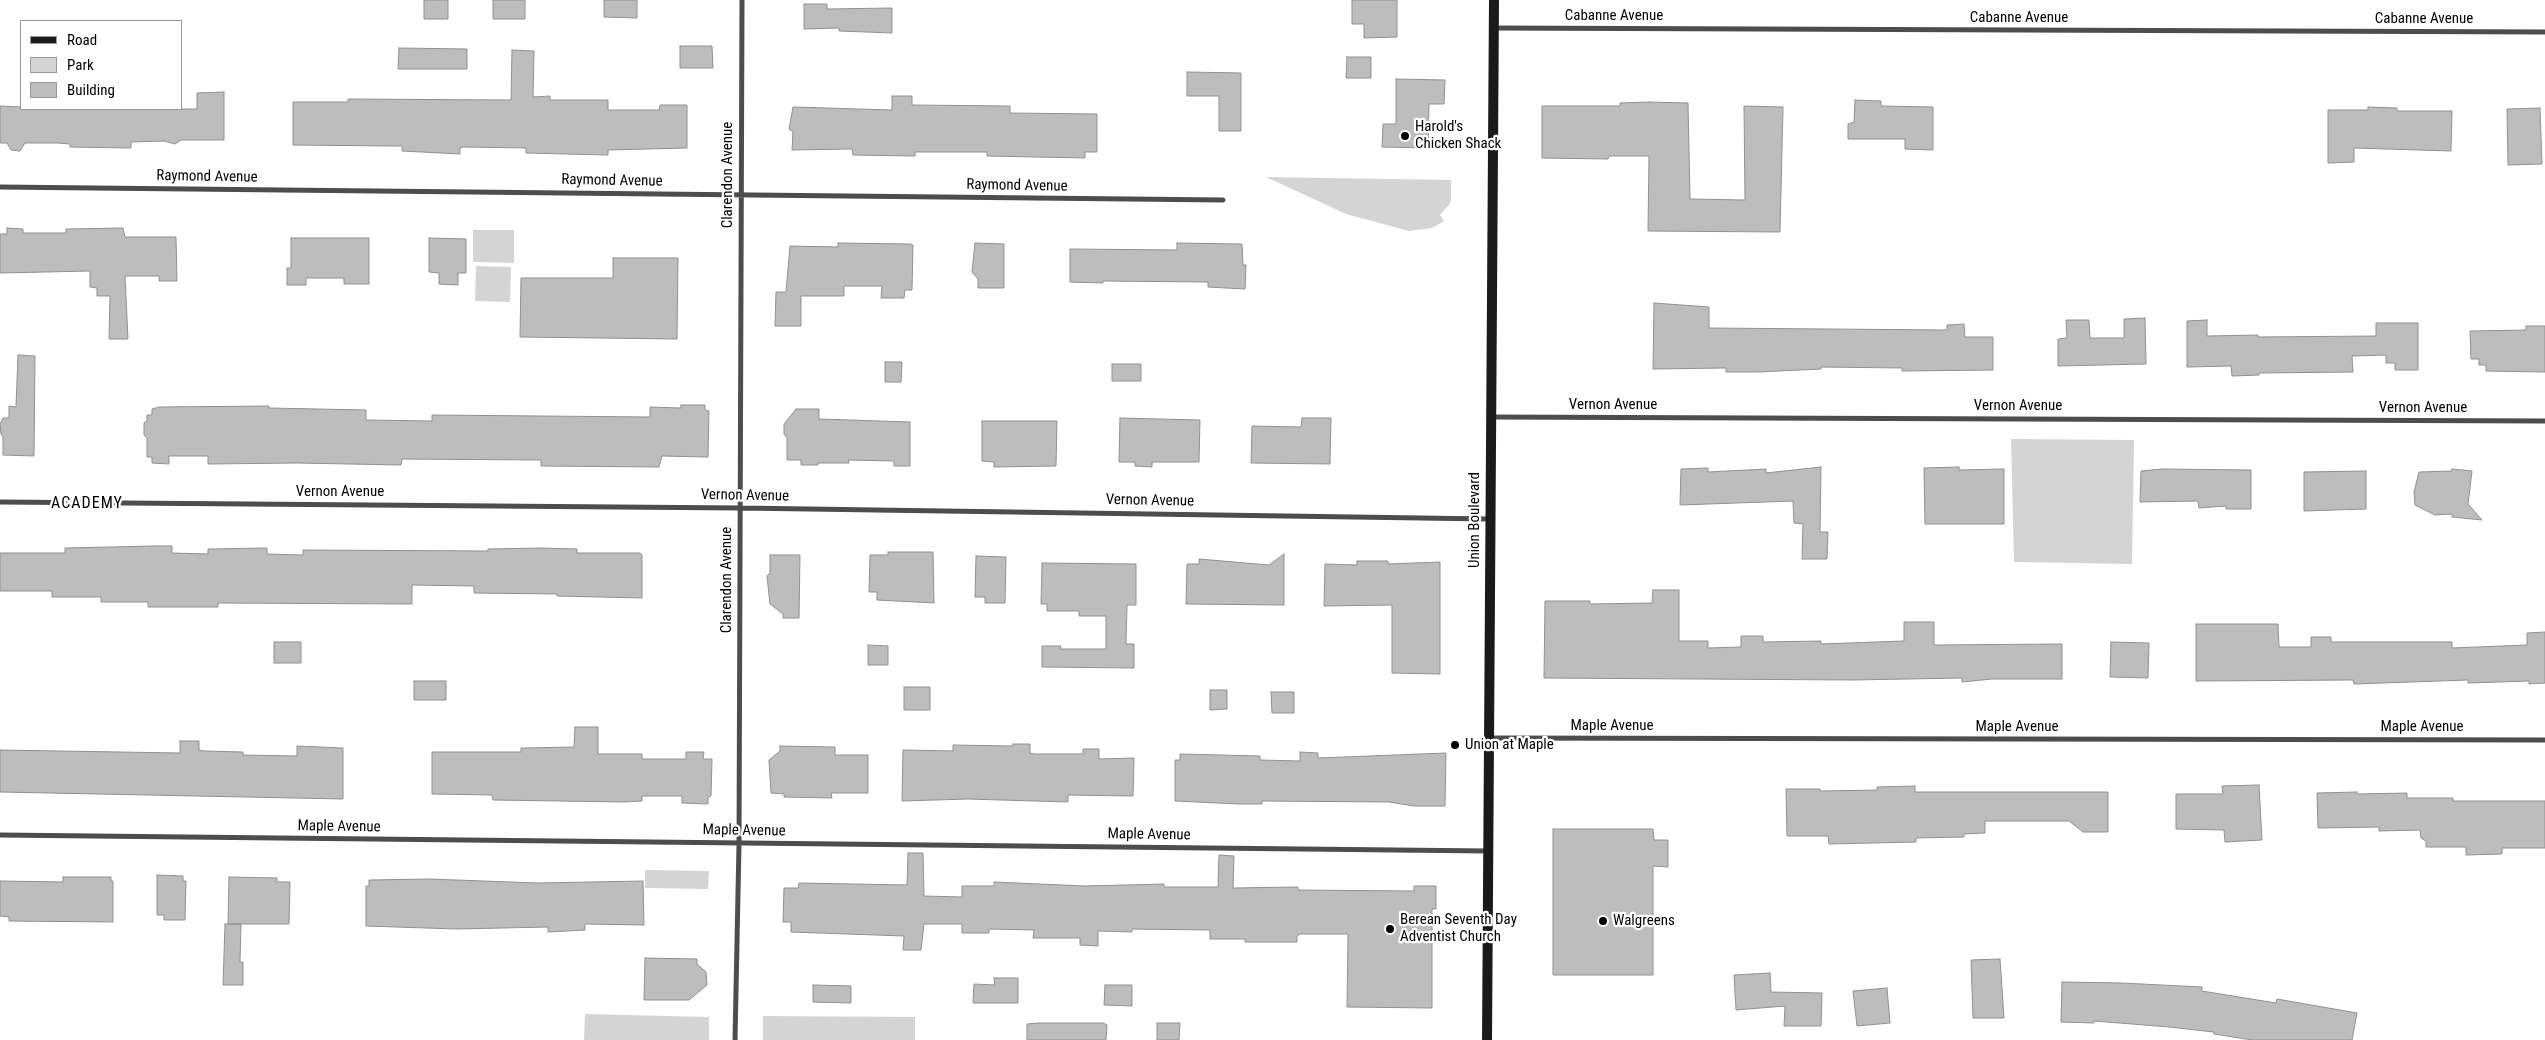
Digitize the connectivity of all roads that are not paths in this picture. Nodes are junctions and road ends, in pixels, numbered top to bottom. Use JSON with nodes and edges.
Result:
{"nodes":[{"id":1,"x":742,"y":0,"type":"edge"},
{"id":2,"x":1494,"y":0,"type":"edge"},
{"id":3,"x":1494,"y":28,"type":"junction"},
{"id":4,"x":2545,"y":32,"type":"edge"},
{"id":5,"x":0,"y":187,"type":"edge"},
{"id":6,"x":741,"y":196,"type":"junction"},
{"id":7,"x":1223,"y":200,"type":"dead end"},
{"id":8,"x":1491,"y":417,"type":"junction"},
{"id":9,"x":2545,"y":421,"type":"edge"},
{"id":10,"x":0,"y":502,"type":"edge"},
{"id":11,"x":740,"y":508,"type":"junction"},
{"id":12,"x":1489,"y":518,"type":"junction"},
{"id":13,"x":1488,"y":738,"type":"junction"},
{"id":14,"x":2545,"y":740,"type":"edge"},
{"id":15,"x":0,"y":835,"type":"edge"},
{"id":16,"x":739,"y":844,"type":"junction"},
{"id":17,"x":1488,"y":851,"type":"junction"},
{"id":18,"x":735,"y":1040,"type":"edge"},
{"id":19,"x":1487,"y":1040,"type":"edge"}],
"edges":[{"from":1,"to":6,"type":"street","name":"Clarendon Avenue"},
{"from":2,"to":3,"type":"main road","name":"Union Boulevard"},
{"from":3,"to":4,"type":"street","name":"Cabanne Avenue"},
{"from":3,"to":8,"type":"main road","name":"Union Boulevard"},
{"from":5,"to":6,"type":"street","name":"Raymond Avenue"},
{"from":6,"to":7,"type":"street","name":"Raymond Avenue"},
{"from":6,"to":11,"type":"street","name":"Clarendon Avenue"},
{"from":8,"to":9,"type":"street","name":"Vernon Avenue"},
{"from":8,"to":12,"type":"main road","name":"Union Boulevard"},
{"from":10,"to":11,"type":"street","name":"Vernon Avenue"},
{"from":11,"to":12,"type":"street","name":"Vernon Avenue"},
{"from":11,"to":16,"type":"street","name":"Clarendon Avenue"},
{"from":12,"to":13,"type":"main road","name":"Union Boulevard"},
{"from":13,"to":14,"type":"street","name":"Maple Avenue"},
{"from":13,"to":17,"type":"main road","name":"Union Boulevard"},
{"from":15,"to":16,"type":"street","name":"Maple Avenue"},
{"from":16,"to":17,"type":"street","name":"Maple Avenue"},
{"from":16,"to":18,"type":"street","name":"Clarendon Avenue"},
{"from":17,"to":19,"type":"main road","name":"Union Boulevard"}]}
